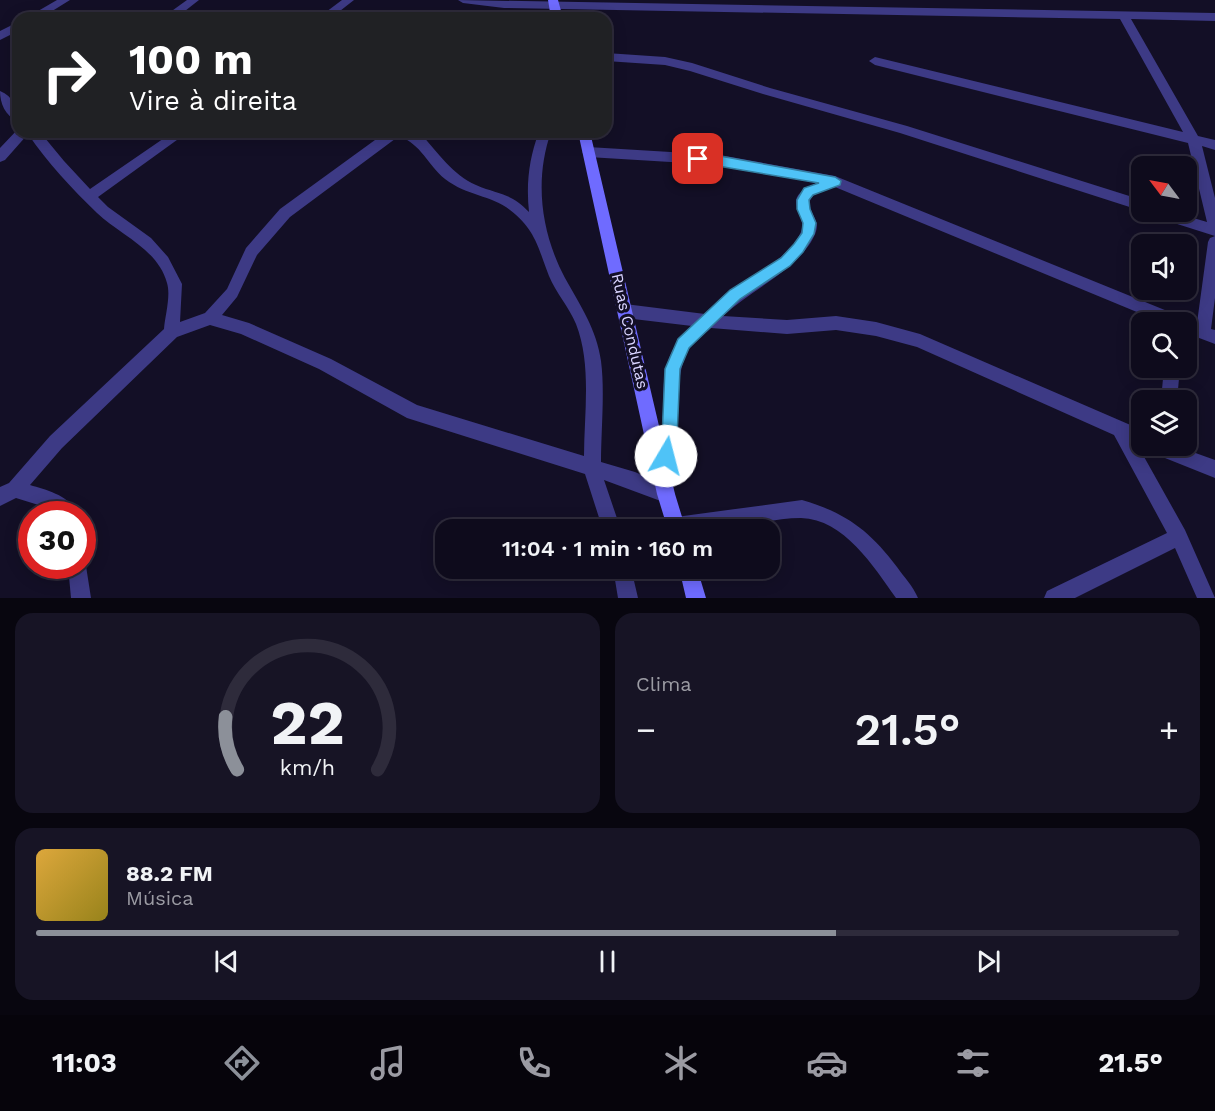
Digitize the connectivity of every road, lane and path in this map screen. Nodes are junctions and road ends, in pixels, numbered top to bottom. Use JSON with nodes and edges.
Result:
{"nodes":[{"id":1,"x":65,"y":0,"type":"edge"},
{"id":2,"x":194,"y":0,"type":"edge"},
{"id":3,"x":350,"y":0,"type":"edge"},
{"id":4,"x":463,"y":0,"type":"edge"},
{"id":5,"x":553,"y":3,"type":"edge"},
{"id":6,"x":610,"y":3,"type":"edge"},
{"id":7,"x":43,"y":12,"type":"edge"},
{"id":8,"x":177,"y":12,"type":"edge"},
{"id":9,"x":333,"y":12,"type":"edge"},
{"id":10,"x":1124,"y":16,"type":"junction"},
{"id":11,"x":1215,"y":17,"type":"edge"},
{"id":12,"x":612,"y":57,"type":"edge"},
{"id":13,"x":875,"y":61,"type":"dead end"},
{"id":14,"x":0,"y":95,"type":"edge"},
{"id":15,"x":12,"y":109,"type":"edge"},
{"id":16,"x":17,"y":138,"type":"edge"},
{"id":17,"x":38,"y":138,"type":"edge"},
{"id":18,"x":173,"y":138,"type":"edge"},
{"id":19,"x":387,"y":138,"type":"edge"},
{"id":20,"x":417,"y":138,"type":"edge"},
{"id":21,"x":542,"y":138,"type":"edge"},
{"id":22,"x":585,"y":138,"type":"edge"},
{"id":23,"x":1194,"y":141,"type":"junction"},
{"id":24,"x":1215,"y":145,"type":"edge"},
{"id":25,"x":588,"y":152,"type":"junction"},
{"id":26,"x":0,"y":157,"type":"edge"},
{"id":27,"x":835,"y":181,"type":"junction"},
{"id":28,"x":89,"y":197,"type":"junction"},
{"id":29,"x":1131,"y":203,"type":"edge"},
{"id":30,"x":1189,"y":222,"type":"edge"},
{"id":31,"x":1215,"y":225,"type":"edge"},
{"id":32,"x":538,"y":230,"type":"junction"},
{"id":33,"x":1215,"y":230,"type":"edge"},
{"id":34,"x":1215,"y":242,"type":"edge"},
{"id":35,"x":625,"y":311,"type":"junction"},
{"id":36,"x":1152,"y":312,"type":"edge"},
{"id":37,"x":210,"y":318,"type":"junction"},
{"id":38,"x":709,"y":321,"type":"junction"},
{"id":39,"x":172,"y":332,"type":"junction"},
{"id":40,"x":1209,"y":334,"type":"edge"},
{"id":41,"x":1121,"y":431,"type":"junction"},
{"id":42,"x":1131,"y":435,"type":"edge"},
{"id":43,"x":1184,"y":456,"type":"edge"},
{"id":44,"x":592,"y":469,"type":"junction"},
{"id":45,"x":1215,"y":469,"type":"edge"},
{"id":46,"x":662,"y":473,"type":"junction"},
{"id":47,"x":8,"y":493,"type":"edge"},
{"id":48,"x":666,"y":494,"type":"junction"},
{"id":49,"x":51,"y":501,"type":"edge"},
{"id":50,"x":608,"y":519,"type":"edge"},
{"id":51,"x":674,"y":519,"type":"edge"},
{"id":52,"x":736,"y":519,"type":"edge"},
{"id":53,"x":1179,"y":536,"type":"junction"},
{"id":54,"x":79,"y":579,"type":"edge"},
{"id":55,"x":624,"y":579,"type":"edge"},
{"id":56,"x":691,"y":579,"type":"edge"},
{"id":57,"x":81,"y":598,"type":"edge"},
{"id":58,"x":628,"y":598,"type":"edge"},
{"id":59,"x":696,"y":598,"type":"edge"},
{"id":60,"x":908,"y":598,"type":"edge"},
{"id":61,"x":1054,"y":598,"type":"edge"},
{"id":62,"x":1207,"y":598,"type":"edge"}],
"edges":[{"from":1,"to":7,"type":"street"},
{"from":2,"to":8,"type":"street"},
{"from":3,"to":9,"type":"street"},
{"from":4,"to":5,"type":"street"},
{"from":5,"to":6,"type":"street"},
{"from":6,"to":10,"type":"street"},
{"from":10,"to":11,"type":"street"},
{"from":10,"to":23,"type":"street"},
{"from":12,"to":29,"type":"street"},
{"from":13,"to":23,"type":"street"},
{"from":14,"to":15,"type":"street"},
{"from":16,"to":26,"type":"street"},
{"from":17,"to":28,"type":"street"},
{"from":18,"to":28,"type":"street"},
{"from":19,"to":37,"type":"street"},
{"from":20,"to":32,"type":"street"},
{"from":21,"to":32,"type":"street"},
{"from":22,"to":25,"type":"street","name":"Ruas Condutas"},
{"from":23,"to":24,"type":"street"},
{"from":23,"to":31,"type":"street"},
{"from":25,"to":27,"type":"street"},
{"from":25,"to":35,"type":"street","name":"Ruas Condutas"},
{"from":27,"to":36,"type":"street"},
{"from":27,"to":38,"type":"street"},
{"from":28,"to":39,"type":"street"},
{"from":30,"to":33,"type":"street"},
{"from":32,"to":44,"type":"street"},
{"from":34,"to":40,"type":"street"},
{"from":35,"to":38,"type":"street"},
{"from":35,"to":46,"type":"street","name":"Ruas Condutas"},
{"from":37,"to":39,"type":"street"},
{"from":37,"to":44,"type":"street"},
{"from":38,"to":41,"type":"street"},
{"from":38,"to":46,"type":"street"},
{"from":39,"to":47,"type":"street"},
{"from":41,"to":42,"type":"street"},
{"from":41,"to":53,"type":"street"},
{"from":43,"to":45,"type":"street"},
{"from":44,"to":48,"type":"street"},
{"from":44,"to":50,"type":"street"},
{"from":46,"to":48,"type":"street","name":"Ruas Condutas"},
{"from":47,"to":49,"type":"street"},
{"from":48,"to":51,"type":"street","name":"Ruas Condutas"},
{"from":52,"to":60,"type":"street"},
{"from":53,"to":61,"type":"street"},
{"from":53,"to":62,"type":"street"},
{"from":54,"to":57,"type":"street"},
{"from":55,"to":58,"type":"street"},
{"from":56,"to":59,"type":"street"}]}
